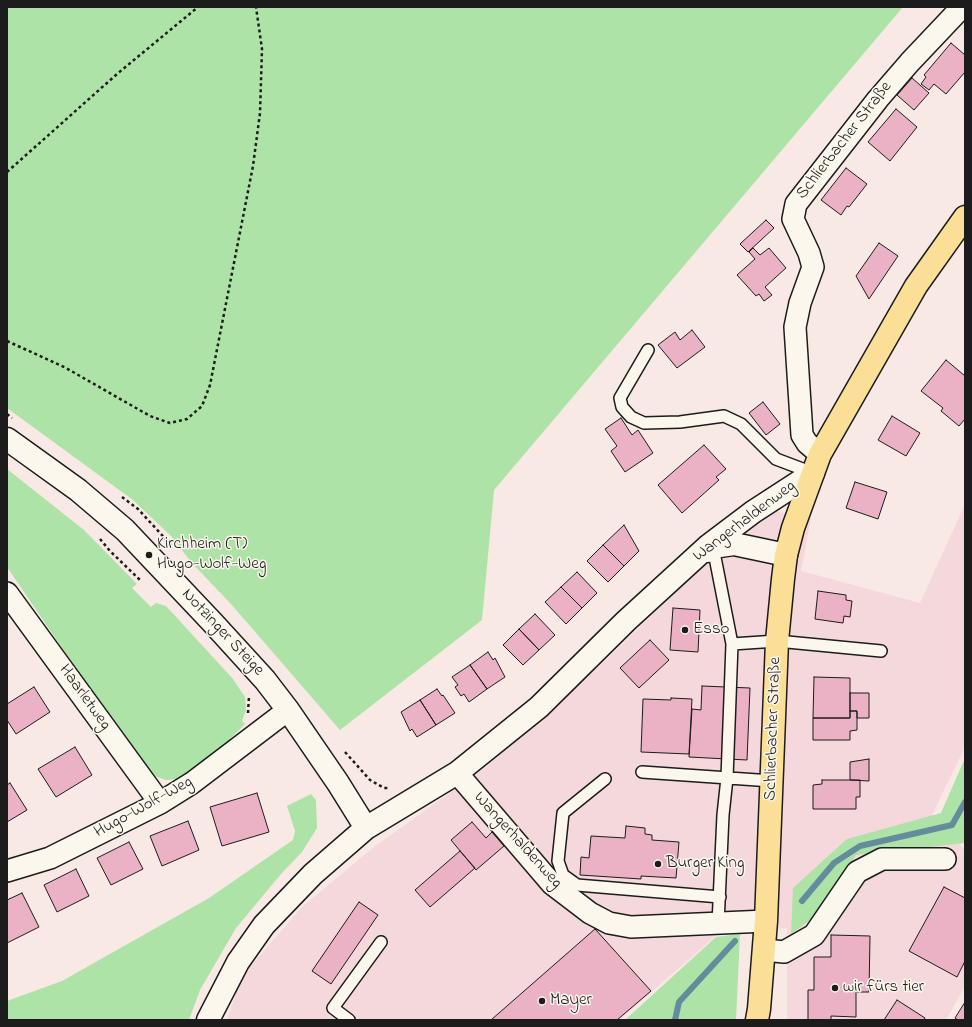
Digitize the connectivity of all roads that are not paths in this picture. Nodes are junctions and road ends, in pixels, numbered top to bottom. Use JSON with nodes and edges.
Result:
{"nodes":[{"id":1,"x":962,"y":7,"type":"edge"},
{"id":2,"x":965,"y":217,"type":"edge"},
{"id":3,"x":648,"y":350,"type":"dead end"},
{"id":4,"x":7,"y":439,"type":"edge"},
{"id":5,"x":816,"y":463,"type":"junction"},
{"id":6,"x":713,"y":547,"type":"junction"},
{"id":7,"x":786,"y":555,"type":"junction"},
{"id":8,"x":679,"y":573,"type":"junction"},
{"id":9,"x":7,"y":593,"type":"edge"},
{"id":10,"x":778,"y":641,"type":"junction"},
{"id":11,"x":732,"y":644,"type":"junction"},
{"id":12,"x":881,"y":651,"type":"dead end"},
{"id":13,"x":288,"y":710,"type":"junction"},
{"id":14,"x":642,"y":772,"type":"dead end"},
{"id":15,"x":457,"y":773,"type":"junction"},
{"id":16,"x":727,"y":778,"type":"junction"},
{"id":17,"x":605,"y":779,"type":"dead end"},
{"id":18,"x":772,"y":781,"type":"junction"},
{"id":19,"x":160,"y":803,"type":"junction"},
{"id":20,"x":366,"y":828,"type":"junction"},
{"id":21,"x":944,"y":859,"type":"dead end"},
{"id":22,"x":7,"y":871,"type":"edge"},
{"id":23,"x":720,"y":897,"type":"junction"},
{"id":24,"x":766,"y":921,"type":"junction"},
{"id":25,"x":718,"y":924,"type":"junction"},
{"id":26,"x":381,"y":942,"type":"dead end"},
{"id":27,"x":765,"y":950,"type":"junction"},
{"id":28,"x":759,"y":1016,"type":"edge"},
{"id":29,"x":208,"y":1020,"type":"edge"},
{"id":30,"x":349,"y":1020,"type":"edge"}],
"edges":[{"from":1,"to":5,"type":"street","name":"Schlierbacher Straße"},
{"from":2,"to":5,"type":"main road","name":"Schlierbacher Straße"},
{"from":3,"to":5,"type":"lane"},
{"from":4,"to":13,"type":"main road","name":"Notzinger Steige"},
{"from":5,"to":7,"type":"main road","name":"Schlierbacher Straße"},
{"from":5,"to":8,"type":"main road","name":"Wangerhaldenweg"},
{"from":6,"to":7,"type":"main road","name":"Wangerhaldenweg"},
{"from":6,"to":8,"type":"main road","name":"Wangerhaldenweg"},
{"from":6,"to":11,"type":"lane"},
{"from":7,"to":10,"type":"main road","name":"Schlierbacher Straße"},
{"from":8,"to":15,"type":"main road","name":"Wangerhaldenweg"},
{"from":9,"to":19,"type":"street","name":"Haarletweg"},
{"from":10,"to":11,"type":"lane"},
{"from":10,"to":12,"type":"lane"},
{"from":10,"to":18,"type":"main road","name":"Schlierbacher Straße"},
{"from":11,"to":16,"type":"lane"},
{"from":13,"to":19,"type":"street","name":"Hugo-Wolf-Weg"},
{"from":13,"to":20,"type":"main road","name":"Notzinger Steige"},
{"from":14,"to":16,"type":"lane"},
{"from":15,"to":20,"type":"main road","name":"Wangerhaldenweg"},
{"from":15,"to":25,"type":"street","name":"Wangerhaldenweg"},
{"from":16,"to":18,"type":"lane"},
{"from":16,"to":23,"type":"lane"},
{"from":17,"to":23,"type":"lane"},
{"from":18,"to":24,"type":"main road","name":"Schlierbacher Straße"},
{"from":19,"to":22,"type":"street","name":"Hugo-Wolf-Weg"},
{"from":20,"to":29,"type":"main road","name":"Wangerhaldenweg"},
{"from":21,"to":27,"type":"street"},
{"from":23,"to":25,"type":"lane"},
{"from":24,"to":25,"type":"street","name":"Wangerhaldenweg"},
{"from":24,"to":27,"type":"main road","name":"Schlierbacher Straße"},
{"from":26,"to":30,"type":"lane"},
{"from":27,"to":28,"type":"main road","name":"Schlierbacher Straße"}]}
